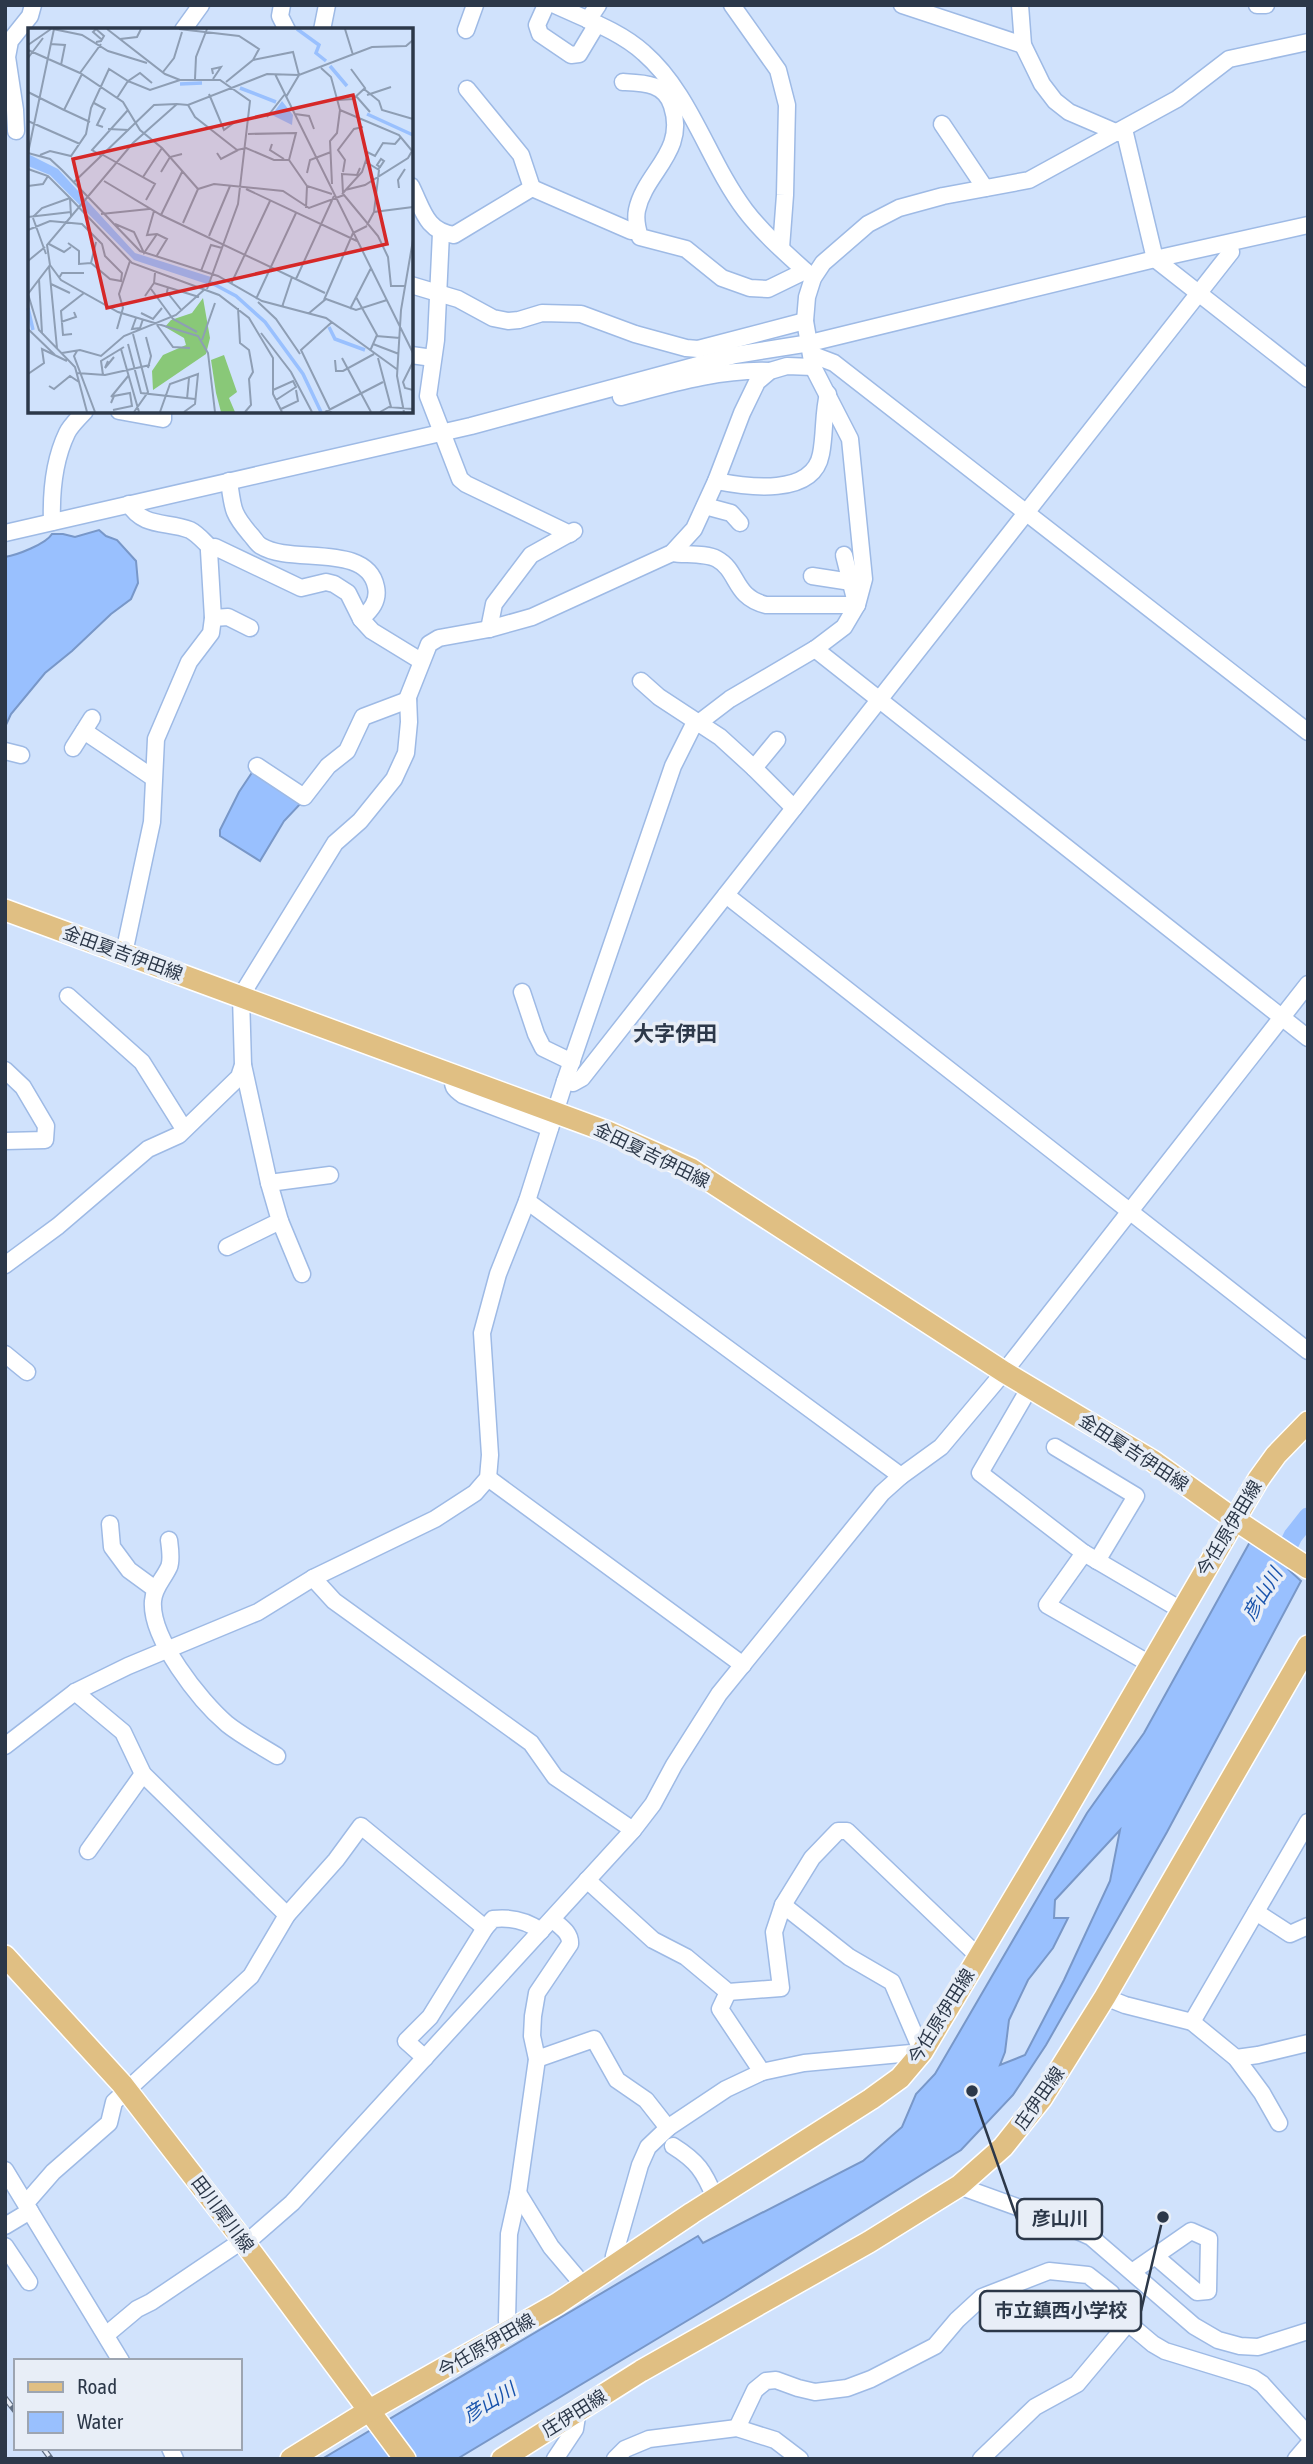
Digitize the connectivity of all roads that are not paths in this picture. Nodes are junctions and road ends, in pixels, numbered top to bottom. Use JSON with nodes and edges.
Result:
{"nodes":[{"id":1,"x":201,"y":5,"type":"edge"},
{"id":2,"x":282,"y":5,"type":"edge"},
{"id":3,"x":327,"y":5,"type":"edge"},
{"id":4,"x":475,"y":5,"type":"edge"},
{"id":5,"x":547,"y":5,"type":"edge"},
{"id":6,"x":555,"y":5,"type":"edge"},
{"id":7,"x":598,"y":5,"type":"edge"},
{"id":8,"x":732,"y":5,"type":"edge"},
{"id":9,"x":902,"y":5,"type":"edge"},
{"id":10,"x":1020,"y":5,"type":"edge"},
{"id":11,"x":1257,"y":5,"type":"edge"},
{"id":12,"x":1266,"y":5,"type":"edge"},
{"id":13,"x":34,"y":6,"type":"edge"},
{"id":14,"x":593,"y":22,"type":"junction"},
{"id":15,"x":184,"y":28,"type":"edge"},
{"id":16,"x":286,"y":28,"type":"edge"},
{"id":17,"x":322,"y":28,"type":"edge"},
{"id":18,"x":466,"y":30,"type":"dead end"},
{"id":19,"x":1308,"y":42,"type":"edge"},
{"id":20,"x":1023,"y":45,"type":"junction"},
{"id":21,"x":623,"y":82,"type":"dead end"},
{"id":22,"x":467,"y":89,"type":"dead end"},
{"id":23,"x":688,"y":111,"type":"junction"},
{"id":24,"x":942,"y":124,"type":"dead end"},
{"id":25,"x":676,"y":130,"type":"junction"},
{"id":26,"x":17,"y":131,"type":"edge"},
{"id":27,"x":1121,"y":131,"type":"junction"},
{"id":28,"x":636,"y":185,"type":"dead end"},
{"id":29,"x":532,"y":188,"type":"junction"},
{"id":30,"x":985,"y":188,"type":"junction"},
{"id":31,"x":413,"y":190,"type":"edge"},
{"id":32,"x":1308,"y":225,"type":"edge"},
{"id":33,"x":441,"y":233,"type":"junction"},
{"id":34,"x":636,"y":234,"type":"junction"},
{"id":35,"x":1229,"y":244,"type":"junction"},
{"id":36,"x":780,"y":248,"type":"junction"},
{"id":37,"x":1155,"y":259,"type":"junction"},
{"id":38,"x":809,"y":275,"type":"junction"},
{"id":39,"x":413,"y":286,"type":"edge"},
{"id":40,"x":439,"y":292,"type":"junction"},
{"id":41,"x":1197,"y":292,"type":"junction"},
{"id":42,"x":805,"y":321,"type":"junction"},
{"id":43,"x":413,"y":355,"type":"edge"},
{"id":44,"x":812,"y":355,"type":"junction"},
{"id":45,"x":433,"y":358,"type":"junction"},
{"id":46,"x":770,"y":371,"type":"junction"},
{"id":47,"x":1308,"y":379,"type":"edge"},
{"id":48,"x":828,"y":394,"type":"junction"},
{"id":49,"x":84,"y":413,"type":"edge"},
{"id":50,"x":130,"y":413,"type":"edge"},
{"id":51,"x":163,"y":413,"type":"edge"},
{"id":52,"x":443,"y":436,"type":"junction"},
{"id":53,"x":229,"y":481,"type":"junction"},
{"id":54,"x":716,"y":481,"type":"junction"},
{"id":55,"x":129,"y":504,"type":"junction"},
{"id":56,"x":705,"y":506,"type":"junction"},
{"id":57,"x":1026,"y":512,"type":"junction"},
{"id":58,"x":52,"y":522,"type":"junction"},
{"id":59,"x":740,"y":523,"type":"dead end"},
{"id":60,"x":5,"y":533,"type":"edge"},
{"id":61,"x":212,"y":549,"type":"junction"},
{"id":62,"x":672,"y":553,"type":"junction"},
{"id":63,"x":844,"y":555,"type":"dead end"},
{"id":64,"x":813,"y":576,"type":"dead end"},
{"id":65,"x":851,"y":582,"type":"junction"},
{"id":66,"x":857,"y":606,"type":"junction"},
{"id":67,"x":213,"y":618,"type":"junction"},
{"id":68,"x":362,"y":619,"type":"junction"},
{"id":69,"x":250,"y":628,"type":"dead end"},
{"id":70,"x":489,"y":629,"type":"junction"},
{"id":71,"x":815,"y":649,"type":"junction"},
{"id":72,"x":421,"y":661,"type":"junction"},
{"id":73,"x":641,"y":681,"type":"dead end"},
{"id":74,"x":408,"y":699,"type":"junction"},
{"id":75,"x":878,"y":701,"type":"junction"},
{"id":76,"x":700,"y":722,"type":"junction"},
{"id":77,"x":1308,"y":732,"type":"edge"},
{"id":78,"x":777,"y":740,"type":"dead end"},
{"id":79,"x":73,"y":748,"type":"dead end"},
{"id":80,"x":257,"y":766,"type":"dead end"},
{"id":81,"x":754,"y":768,"type":"junction"},
{"id":82,"x":152,"y":776,"type":"junction"},
{"id":83,"x":794,"y":808,"type":"junction"},
{"id":84,"x":726,"y":895,"type":"junction"},
{"id":85,"x":5,"y":910,"type":"edge"},
{"id":86,"x":124,"y":953,"type":"junction"},
{"id":87,"x":1308,"y":984,"type":"edge"},
{"id":88,"x":522,"y":992,"type":"dead end"},
{"id":89,"x":68,"y":996,"type":"dead end"},
{"id":90,"x":241,"y":996,"type":"junction"},
{"id":91,"x":1282,"y":1018,"type":"junction"},
{"id":92,"x":1308,"y":1038,"type":"edge"},
{"id":93,"x":572,"y":1062,"type":"junction"},
{"id":94,"x":243,"y":1065,"type":"junction"},
{"id":95,"x":5,"y":1070,"type":"edge"},
{"id":96,"x":565,"y":1081,"type":"junction"},
{"id":97,"x":553,"y":1120,"type":"junction"},
{"id":98,"x":184,"y":1129,"type":"junction"},
{"id":99,"x":5,"y":1141,"type":"edge"},
{"id":100,"x":330,"y":1175,"type":"dead end"},
{"id":101,"x":268,"y":1183,"type":"junction"},
{"id":102,"x":527,"y":1201,"type":"junction"},
{"id":103,"x":1130,"y":1210,"type":"junction"},
{"id":104,"x":280,"y":1221,"type":"junction"},
{"id":105,"x":228,"y":1247,"type":"dead end"},
{"id":106,"x":5,"y":1265,"type":"edge"},
{"id":107,"x":302,"y":1274,"type":"dead end"},
{"id":108,"x":1308,"y":1352,"type":"edge"},
{"id":109,"x":5,"y":1353,"type":"edge"},
{"id":110,"x":27,"y":1372,"type":"dead end"},
{"id":111,"x":1004,"y":1372,"type":"junction"},
{"id":112,"x":1030,"y":1387,"type":"junction"},
{"id":113,"x":1308,"y":1422,"type":"edge"},
{"id":114,"x":1055,"y":1447,"type":"dead end"},
{"id":115,"x":901,"y":1476,"type":"junction"},
{"id":116,"x":488,"y":1478,"type":"junction"},
{"id":117,"x":1234,"y":1519,"type":"junction"},
{"id":118,"x":110,"y":1524,"type":"dead end"},
{"id":119,"x":169,"y":1540,"type":"dead end"},
{"id":120,"x":1090,"y":1557,"type":"junction"},
{"id":121,"x":1308,"y":1568,"type":"edge"},
{"id":122,"x":313,"y":1578,"type":"junction"},
{"id":123,"x":155,"y":1589,"type":"junction"},
{"id":124,"x":1181,"y":1610,"type":"junction"},
{"id":125,"x":1308,"y":1646,"type":"edge"},
{"id":126,"x":167,"y":1648,"type":"junction"},
{"id":127,"x":1150,"y":1664,"type":"junction"},
{"id":128,"x":743,"y":1665,"type":"junction"},
{"id":129,"x":75,"y":1692,"type":"junction"},
{"id":130,"x":5,"y":1746,"type":"edge"},
{"id":131,"x":277,"y":1756,"type":"dead end"},
{"id":132,"x":143,"y":1774,"type":"junction"},
{"id":133,"x":1308,"y":1822,"type":"edge"},
{"id":134,"x":633,"y":1830,"type":"junction"},
{"id":135,"x":88,"y":1850,"type":"dead end"},
{"id":136,"x":587,"y":1881,"type":"junction"},
{"id":137,"x":783,"y":1905,"type":"junction"},
{"id":138,"x":1256,"y":1912,"type":"junction"},
{"id":139,"x":287,"y":1915,"type":"junction"},
{"id":140,"x":546,"y":1925,"type":"junction"},
{"id":141,"x":1308,"y":1926,"type":"edge"},
{"id":142,"x":485,"y":1928,"type":"junction"},
{"id":143,"x":5,"y":1956,"type":"edge"},
{"id":144,"x":978,"y":1956,"type":"junction"},
{"id":145,"x":728,"y":1992,"type":"junction"},
{"id":146,"x":1105,"y":1997,"type":"junction"},
{"id":147,"x":1192,"y":2022,"type":"junction"},
{"id":148,"x":1308,"y":2043,"type":"edge"},
{"id":149,"x":922,"y":2052,"type":"junction"},
{"id":150,"x":425,"y":2058,"type":"junction"},
{"id":151,"x":1236,"y":2058,"type":"junction"},
{"id":152,"x":537,"y":2059,"type":"junction"},
{"id":153,"x":762,"y":2072,"type":"junction"},
{"id":154,"x":128,"y":2090,"type":"junction"},
{"id":155,"x":1279,"y":2123,"type":"dead end"},
{"id":156,"x":668,"y":2127,"type":"junction"},
{"id":157,"x":673,"y":2146,"type":"dead end"},
{"id":158,"x":5,"y":2170,"type":"edge"},
{"id":159,"x":959,"y":2186,"type":"junction"},
{"id":160,"x":518,"y":2193,"type":"junction"},
{"id":161,"x":715,"y":2198,"type":"junction"},
{"id":162,"x":28,"y":2207,"type":"junction"},
{"id":163,"x":5,"y":2226,"type":"edge"},
{"id":164,"x":244,"y":2242,"type":"junction"},
{"id":165,"x":5,"y":2246,"type":"edge"},
{"id":166,"x":1155,"y":2256,"type":"dead end"},
{"id":167,"x":614,"y":2266,"type":"junction"},
{"id":168,"x":1132,"y":2272,"type":"junction"},
{"id":169,"x":29,"y":2282,"type":"dead end"},
{"id":170,"x":584,"y":2286,"type":"junction"},
{"id":171,"x":1128,"y":2323,"type":"junction"},
{"id":172,"x":1308,"y":2331,"type":"edge"},
{"id":173,"x":510,"y":2332,"type":"junction"},
{"id":174,"x":106,"y":2335,"type":"junction"},
{"id":175,"x":120,"y":2359,"type":"edge"},
{"id":176,"x":370,"y":2410,"type":"junction"},
{"id":177,"x":578,"y":2410,"type":"junction"},
{"id":178,"x":737,"y":2428,"type":"junction"},
{"id":179,"x":1308,"y":2435,"type":"edge"},
{"id":180,"x":1308,"y":2445,"type":"edge"},
{"id":181,"x":291,"y":2459,"type":"edge"},
{"id":182,"x":405,"y":2459,"type":"edge"},
{"id":183,"x":502,"y":2459,"type":"edge"},
{"id":184,"x":555,"y":2459,"type":"edge"},
{"id":185,"x":615,"y":2459,"type":"edge"},
{"id":186,"x":800,"y":2459,"type":"edge"},
{"id":187,"x":981,"y":2459,"type":"edge"},
{"id":188,"x":1296,"y":2459,"type":"edge"}],
"edges":[{"from":1,"to":15,"type":"street"},
{"from":2,"to":16,"type":"street"},
{"from":3,"to":17,"type":"street"},
{"from":4,"to":18,"type":"street"},
{"from":5,"to":14,"type":"street"},
{"from":6,"to":14,"type":"street"},
{"from":7,"to":14,"type":"street"},
{"from":8,"to":36,"type":"street"},
{"from":9,"to":20,"type":"street"},
{"from":10,"to":20,"type":"street"},
{"from":11,"to":12,"type":"street"},
{"from":13,"to":26,"type":"street"},
{"from":14,"to":23,"type":"street"},
{"from":19,"to":27,"type":"street"},
{"from":20,"to":27,"type":"street"},
{"from":21,"to":25,"type":"street"},
{"from":22,"to":29,"type":"street"},
{"from":23,"to":25,"type":"street"},
{"from":23,"to":36,"type":"street"},
{"from":24,"to":30,"type":"street"},
{"from":25,"to":34,"type":"street"},
{"from":27,"to":30,"type":"street"},
{"from":27,"to":37,"type":"street"},
{"from":28,"to":34,"type":"street"},
{"from":29,"to":33,"type":"street"},
{"from":29,"to":34,"type":"street"},
{"from":30,"to":38,"type":"street"},
{"from":31,"to":33,"type":"street"},
{"from":32,"to":35,"type":"street"},
{"from":33,"to":40,"type":"street"},
{"from":34,"to":38,"type":"street"},
{"from":35,"to":37,"type":"street"},
{"from":35,"to":41,"type":"street"},
{"from":36,"to":38,"type":"street"},
{"from":37,"to":41,"type":"street"},
{"from":37,"to":44,"type":"street"},
{"from":38,"to":42,"type":"street"},
{"from":39,"to":40,"type":"street"},
{"from":40,"to":42,"type":"street"},
{"from":40,"to":45,"type":"street"},
{"from":41,"to":47,"type":"street"},
{"from":41,"to":57,"type":"street"},
{"from":42,"to":44,"type":"street"},
{"from":43,"to":45,"type":"street"},
{"from":44,"to":46,"type":"street"},
{"from":44,"to":48,"type":"street"},
{"from":44,"to":52,"type":"street"},
{"from":44,"to":57,"type":"street"},
{"from":45,"to":52,"type":"street"},
{"from":46,"to":52,"type":"street"},
{"from":46,"to":54,"type":"street"},
{"from":48,"to":54,"type":"street"},
{"from":48,"to":66,"type":"street"},
{"from":49,"to":58,"type":"street"},
{"from":50,"to":51,"type":"street"},
{"from":52,"to":53,"type":"street"},
{"from":52,"to":70,"type":"street"},
{"from":53,"to":55,"type":"street"},
{"from":53,"to":68,"type":"street"},
{"from":54,"to":56,"type":"street"},
{"from":55,"to":58,"type":"street"},
{"from":55,"to":61,"type":"street"},
{"from":56,"to":59,"type":"street"},
{"from":56,"to":62,"type":"street"},
{"from":57,"to":75,"type":"street"},
{"from":57,"to":77,"type":"street"},
{"from":58,"to":60,"type":"street"},
{"from":61,"to":67,"type":"street"},
{"from":61,"to":68,"type":"street"},
{"from":62,"to":66,"type":"street"},
{"from":62,"to":70,"type":"street"},
{"from":63,"to":65,"type":"street"},
{"from":64,"to":65,"type":"street"},
{"from":65,"to":66,"type":"street"},
{"from":66,"to":71,"type":"street"},
{"from":67,"to":69,"type":"street"},
{"from":67,"to":82,"type":"street"},
{"from":68,"to":72,"type":"street"},
{"from":70,"to":72,"type":"street"},
{"from":71,"to":75,"type":"street"},
{"from":71,"to":76,"type":"street"},
{"from":72,"to":74,"type":"street"},
{"from":73,"to":76,"type":"street"},
{"from":74,"to":80,"type":"street"},
{"from":74,"to":90,"type":"street"},
{"from":75,"to":83,"type":"street"},
{"from":75,"to":91,"type":"street"},
{"from":76,"to":81,"type":"street"},
{"from":76,"to":93,"type":"street"},
{"from":78,"to":81,"type":"street"},
{"from":79,"to":82,"type":"street"},
{"from":81,"to":83,"type":"street"},
{"from":82,"to":86,"type":"street"},
{"from":83,"to":84,"type":"street"},
{"from":84,"to":96,"type":"street"},
{"from":84,"to":103,"type":"street"},
{"from":85,"to":86,"type":"main road","name":"金田夏吉伊田線"},
{"from":86,"to":90,"type":"main road","name":"金田夏吉伊田線"},
{"from":87,"to":91,"type":"street"},
{"from":88,"to":93,"type":"street"},
{"from":89,"to":98,"type":"street"},
{"from":90,"to":94,"type":"street"},
{"from":90,"to":97,"type":"main road","name":"金田夏吉伊田線"},
{"from":91,"to":92,"type":"street"},
{"from":91,"to":103,"type":"street"},
{"from":93,"to":96,"type":"street"},
{"from":94,"to":98,"type":"street"},
{"from":94,"to":101,"type":"street"},
{"from":95,"to":99,"type":"street"},
{"from":96,"to":97,"type":"street"},
{"from":97,"to":102,"type":"street"},
{"from":97,"to":111,"type":"main road","name":"金田夏吉伊田線"},
{"from":98,"to":106,"type":"street"},
{"from":100,"to":101,"type":"street"},
{"from":101,"to":104,"type":"street"},
{"from":102,"to":115,"type":"street"},
{"from":102,"to":116,"type":"street"},
{"from":103,"to":108,"type":"street"},
{"from":103,"to":111,"type":"street"},
{"from":104,"to":105,"type":"street"},
{"from":104,"to":107,"type":"street"},
{"from":109,"to":110,"type":"street"},
{"from":111,"to":112,"type":"main road","name":"金田夏吉伊田線"},
{"from":111,"to":115,"type":"street"},
{"from":112,"to":117,"type":"main road","name":"金田夏吉伊田線"},
{"from":112,"to":120,"type":"street"},
{"from":113,"to":117,"type":"main road","name":"今任原伊田線"},
{"from":114,"to":120,"type":"street"},
{"from":115,"to":128,"type":"street"},
{"from":116,"to":122,"type":"street"},
{"from":116,"to":128,"type":"street"},
{"from":117,"to":121,"type":"main road","name":"金田夏吉伊田線"},
{"from":117,"to":124,"type":"main road","name":"今任原伊田線"},
{"from":118,"to":123,"type":"street"},
{"from":119,"to":123,"type":"street"},
{"from":120,"to":124,"type":"street"},
{"from":120,"to":127,"type":"street"},
{"from":122,"to":126,"type":"street"},
{"from":122,"to":134,"type":"street"},
{"from":123,"to":126,"type":"street"},
{"from":124,"to":127,"type":"main road","name":"今任原伊田線"},
{"from":125,"to":146,"type":"main road","name":"庄伊田線"},
{"from":126,"to":129,"type":"street"},
{"from":126,"to":131,"type":"street"},
{"from":127,"to":144,"type":"main road","name":"今任原伊田線"},
{"from":128,"to":134,"type":"street"},
{"from":129,"to":130,"type":"street"},
{"from":129,"to":132,"type":"street"},
{"from":132,"to":135,"type":"street"},
{"from":132,"to":139,"type":"street"},
{"from":133,"to":138,"type":"street"},
{"from":134,"to":136,"type":"street"},
{"from":136,"to":140,"type":"street"},
{"from":136,"to":145,"type":"street"},
{"from":137,"to":144,"type":"street"},
{"from":137,"to":145,"type":"street"},
{"from":137,"to":149,"type":"street"},
{"from":138,"to":141,"type":"street"},
{"from":138,"to":147,"type":"street"},
{"from":139,"to":142,"type":"street"},
{"from":139,"to":154,"type":"street"},
{"from":140,"to":142,"type":"street"},
{"from":140,"to":150,"type":"street"},
{"from":140,"to":152,"type":"street"},
{"from":142,"to":150,"type":"street"},
{"from":143,"to":154,"type":"main road","name":"田川犀川線"},
{"from":144,"to":149,"type":"main road","name":"今任原伊田線"},
{"from":145,"to":153,"type":"street"},
{"from":146,"to":147,"type":"street"},
{"from":146,"to":159,"type":"main road","name":"庄伊田線"},
{"from":147,"to":151,"type":"street"},
{"from":148,"to":151,"type":"street"},
{"from":149,"to":153,"type":"street"},
{"from":149,"to":161,"type":"main road","name":"今任原伊田線"},
{"from":150,"to":164,"type":"street"},
{"from":151,"to":155,"type":"street"},
{"from":152,"to":156,"type":"street"},
{"from":152,"to":160,"type":"street"},
{"from":153,"to":156,"type":"street"},
{"from":154,"to":162,"type":"street"},
{"from":154,"to":164,"type":"main road","name":"田川犀川線"},
{"from":156,"to":167,"type":"street"},
{"from":157,"to":161,"type":"street"},
{"from":158,"to":162,"type":"street"},
{"from":159,"to":168,"type":"street"},
{"from":159,"to":177,"type":"main road","name":"庄伊田線"},
{"from":160,"to":170,"type":"street"},
{"from":160,"to":173,"type":"street"},
{"from":161,"to":167,"type":"main road","name":"今任原伊田線"},
{"from":162,"to":163,"type":"street"},
{"from":162,"to":174,"type":"street"},
{"from":164,"to":174,"type":"street"},
{"from":164,"to":176,"type":"main road","name":"田川犀川線"},
{"from":165,"to":169,"type":"street"},
{"from":166,"to":168,"type":"street"},
{"from":167,"to":170,"type":"main road","name":"今任原伊田線"},
{"from":168,"to":172,"type":"street"},
{"from":170,"to":173,"type":"main road","name":"今任原伊田線"},
{"from":171,"to":178,"type":"street"},
{"from":171,"to":179,"type":"street"},
{"from":171,"to":187,"type":"street"},
{"from":173,"to":176,"type":"main road","name":"今任原伊田線"},
{"from":174,"to":175,"type":"street"},
{"from":176,"to":181,"type":"main road"},
{"from":176,"to":182,"type":"main road","name":"田川犀川線"},
{"from":177,"to":183,"type":"main road","name":"庄伊田線"},
{"from":177,"to":184,"type":"street"},
{"from":178,"to":185,"type":"street"},
{"from":178,"to":186,"type":"street"},
{"from":180,"to":188,"type":"street"}]}
